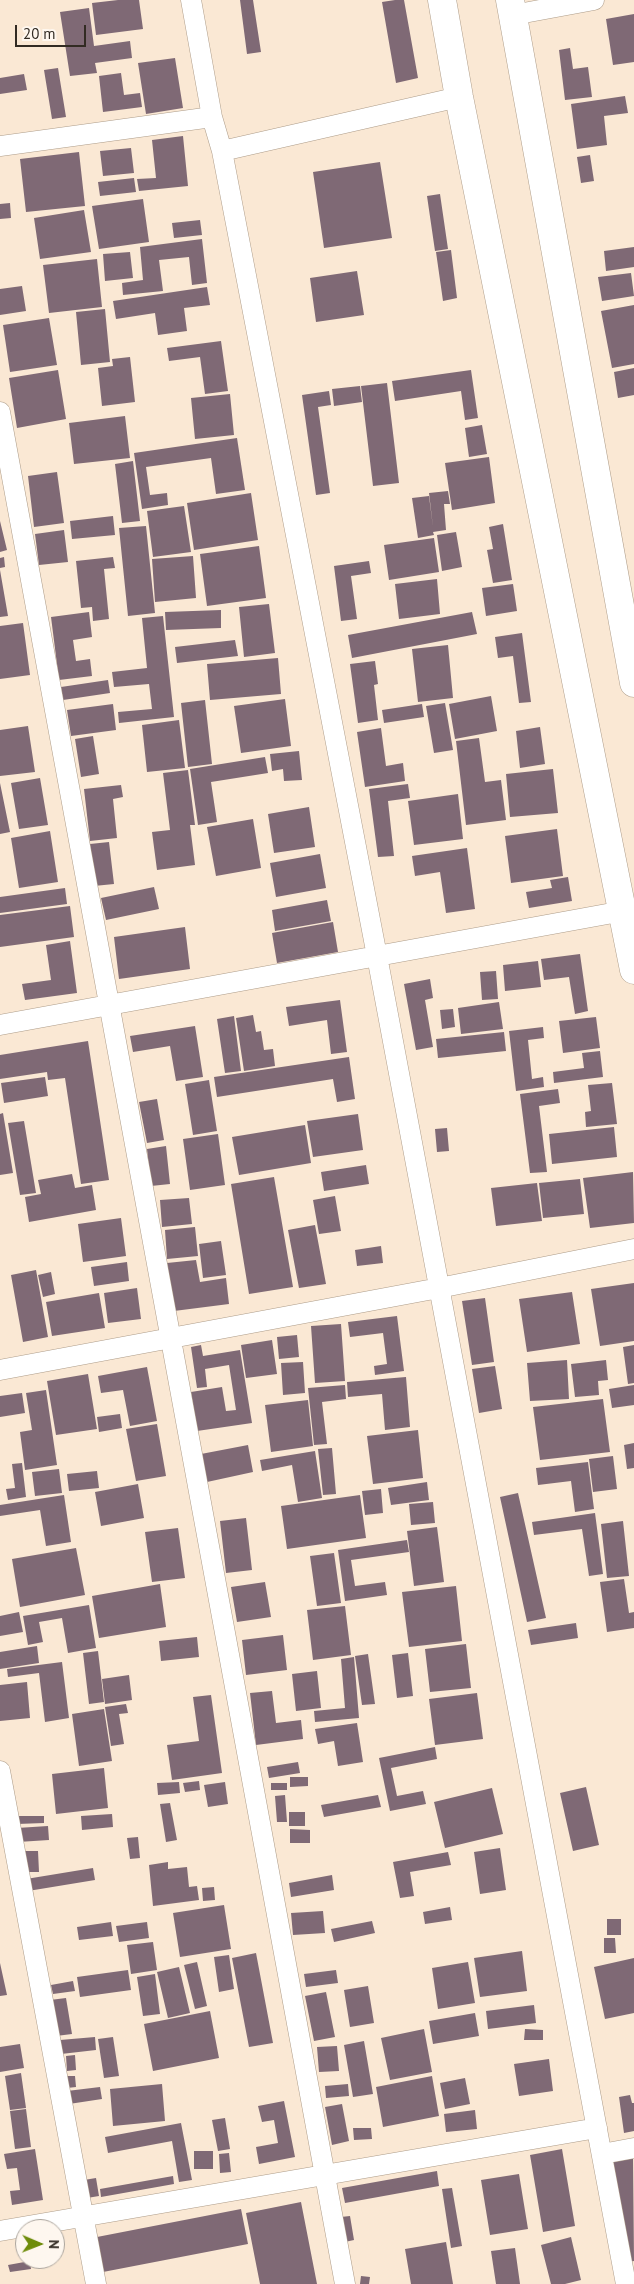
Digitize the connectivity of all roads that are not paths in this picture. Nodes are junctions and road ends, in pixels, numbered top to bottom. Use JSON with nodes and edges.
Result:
{"nodes":[{"id":1,"x":191,"y":0,"type":"edge"},
{"id":2,"x":442,"y":0,"type":"edge"},
{"id":3,"x":594,"y":0,"type":"edge"},
{"id":4,"x":511,"y":8,"type":"edge"},
{"id":5,"x":459,"y":97,"type":"junction"},
{"id":6,"x":212,"y":117,"type":"junction"},
{"id":7,"x":0,"y":146,"type":"edge"},
{"id":8,"x":222,"y":151,"type":"junction"},
{"id":9,"x":0,"y":412,"type":"edge"},
{"id":10,"x":634,"y":683,"type":"edge"},
{"id":11,"x":628,"y":910,"type":"edge"},
{"id":12,"x":377,"y":956,"type":"junction"},
{"id":13,"x":634,"y":970,"type":"edge"},
{"id":14,"x":109,"y":1005,"type":"junction"},
{"id":15,"x":0,"y":1026,"type":"edge"},
{"id":16,"x":634,"y":1249,"type":"edge"},
{"id":17,"x":440,"y":1288,"type":"junction"},
{"id":18,"x":171,"y":1338,"type":"junction"},
{"id":19,"x":0,"y":1370,"type":"edge"},
{"id":20,"x":0,"y":1771,"type":"edge"},
{"id":21,"x":597,"y":2128,"type":"junction"},
{"id":22,"x":634,"y":2148,"type":"edge"},
{"id":23,"x":602,"y":2154,"type":"junction"},
{"id":24,"x":325,"y":2175,"type":"junction"},
{"id":25,"x":84,"y":2217,"type":"junction"},
{"id":26,"x":0,"y":2232,"type":"edge"},
{"id":27,"x":96,"y":2284,"type":"edge"},
{"id":28,"x":345,"y":2284,"type":"edge"},
{"id":29,"x":626,"y":2284,"type":"edge"}],
"edges":[{"from":1,"to":6,"type":"street"},
{"from":2,"to":5,"type":"main road"},
{"from":3,"to":4,"type":"street"},
{"from":4,"to":10,"type":"main road"},
{"from":5,"to":8,"type":"street"},
{"from":5,"to":11,"type":"main road"},
{"from":6,"to":7,"type":"street"},
{"from":6,"to":8,"type":"street"},
{"from":8,"to":12,"type":"street"},
{"from":9,"to":14,"type":"street"},
{"from":11,"to":12,"type":"street"},
{"from":11,"to":13,"type":"main road"},
{"from":12,"to":14,"type":"street"},
{"from":12,"to":17,"type":"street"},
{"from":14,"to":15,"type":"street"},
{"from":14,"to":18,"type":"street"},
{"from":16,"to":17,"type":"street"},
{"from":17,"to":18,"type":"street"},
{"from":17,"to":21,"type":"street"},
{"from":18,"to":19,"type":"street"},
{"from":18,"to":24,"type":"street"},
{"from":20,"to":25,"type":"street"},
{"from":21,"to":23,"type":"street"},
{"from":21,"to":24,"type":"street"},
{"from":22,"to":23,"type":"street"},
{"from":23,"to":29,"type":"street"},
{"from":24,"to":25,"type":"street"},
{"from":24,"to":28,"type":"street"},
{"from":25,"to":26,"type":"street"},
{"from":25,"to":27,"type":"street"}]}
